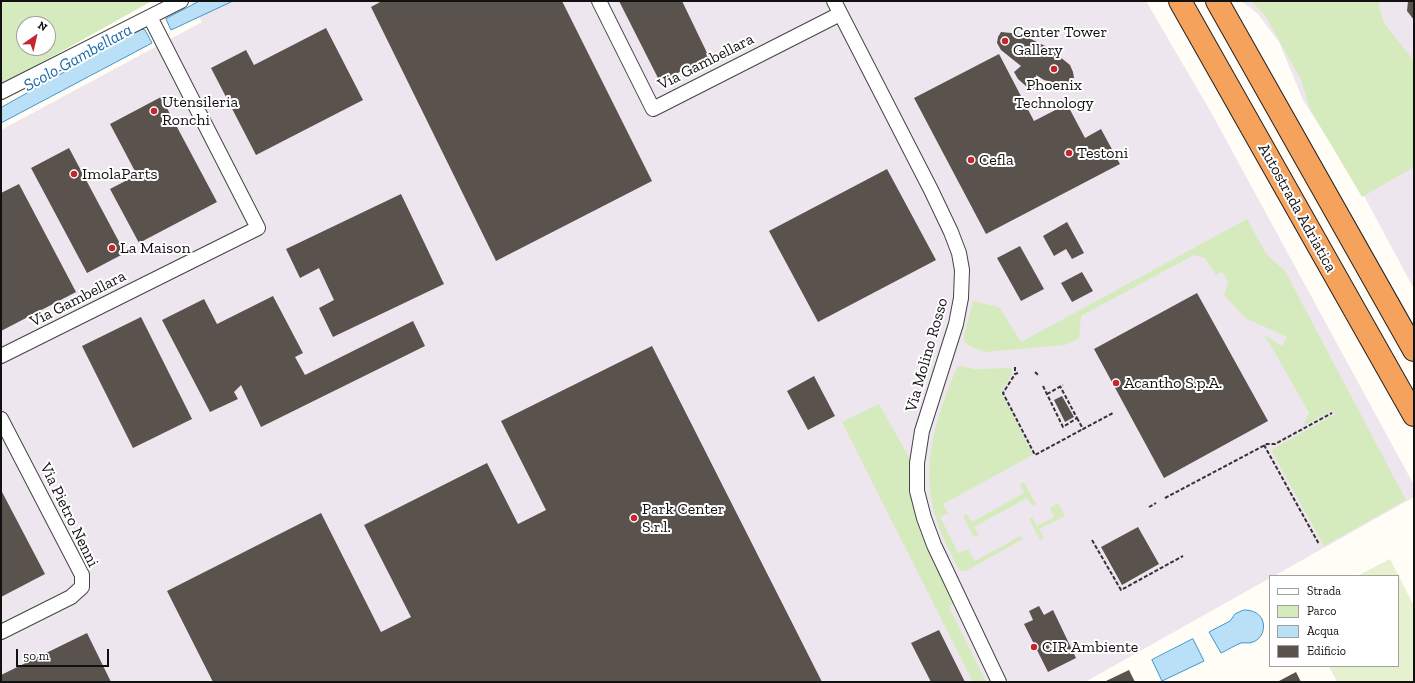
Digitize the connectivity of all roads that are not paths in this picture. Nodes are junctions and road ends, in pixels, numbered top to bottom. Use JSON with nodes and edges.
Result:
{"nodes":[{"id":1,"x":180,"y":1,"type":"edge"},
{"id":2,"x":599,"y":1,"type":"edge"},
{"id":3,"x":834,"y":1,"type":"edge"},
{"id":4,"x":1180,"y":1,"type":"edge"},
{"id":5,"x":1217,"y":1,"type":"edge"},
{"id":6,"x":840,"y":14,"type":"junction"},
{"id":7,"x":150,"y":16,"type":"junction"},
{"id":8,"x":1,"y":92,"type":"edge"},
{"id":9,"x":1414,"y":350,"type":"edge"},
{"id":10,"x":1,"y":356,"type":"edge"},
{"id":11,"x":1414,"y":416,"type":"edge"},
{"id":12,"x":1,"y":419,"type":"edge"},
{"id":13,"x":1,"y":632,"type":"edge"},
{"id":14,"x":999,"y":682,"type":"edge"}],
"edges":[{"from":1,"to":7,"type":"street"},
{"from":2,"to":6,"type":"street","name":"Via Gambellara"},
{"from":3,"to":6,"type":"street","name":"Via Molino Rosso"},
{"from":4,"to":11,"type":"highway","name":"Autostrada Adriatica"},
{"from":5,"to":9,"type":"highway","name":"Autostrada Adriatica"},
{"from":6,"to":14,"type":"street","name":"Via Molino Rosso"},
{"from":7,"to":8,"type":"street"},
{"from":7,"to":10,"type":"street","name":"Via Gambellara"},
{"from":12,"to":13,"type":"street","name":"Via Pietro Nenni"}]}
